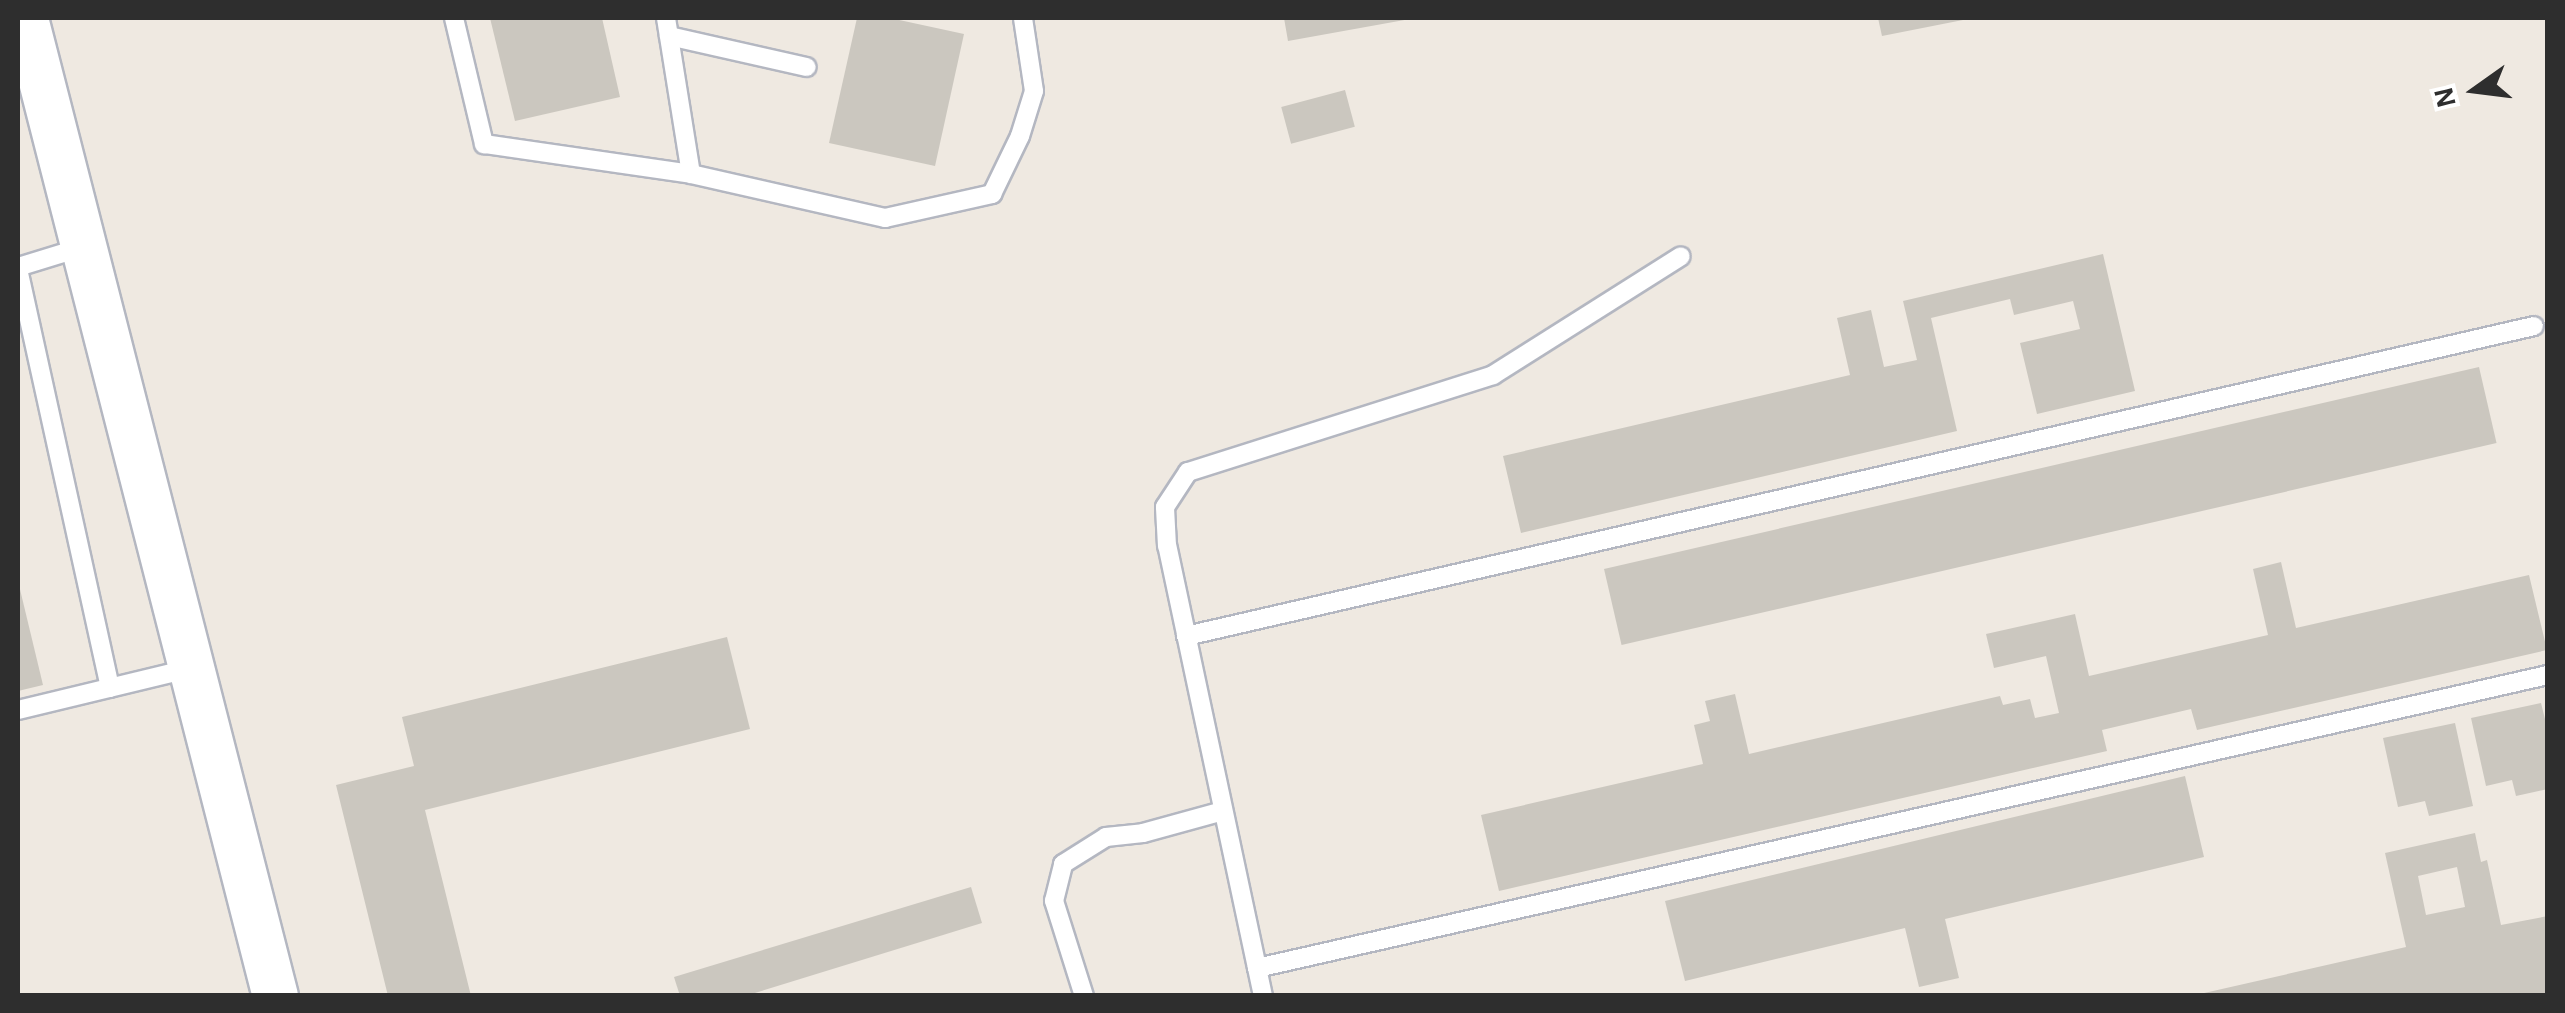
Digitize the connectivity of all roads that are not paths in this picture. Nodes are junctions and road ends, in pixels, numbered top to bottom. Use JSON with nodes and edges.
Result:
{"nodes":[{"id":1,"x":25,"y":18,"type":"edge"},
{"id":2,"x":454,"y":18,"type":"edge"},
{"id":3,"x":1023,"y":18,"type":"edge"},
{"id":4,"x":668,"y":27,"type":"edge"},
{"id":5,"x":807,"y":67,"type":"dead end"},
{"id":6,"x":691,"y":174,"type":"junction"},
{"id":7,"x":84,"y":246,"type":"junction"},
{"id":8,"x":1681,"y":256,"type":"dead end"},
{"id":9,"x":18,"y":268,"type":"edge"},
{"id":10,"x":2534,"y":326,"type":"dead end"},
{"id":11,"x":1186,"y":636,"type":"junction"},
{"id":12,"x":191,"y":668,"type":"junction"},
{"id":13,"x":2548,"y":675,"type":"edge"},
{"id":14,"x":110,"y":688,"type":"junction"},
{"id":15,"x":18,"y":710,"type":"edge"},
{"id":16,"x":1223,"y":811,"type":"junction"},
{"id":17,"x":1258,"y":968,"type":"junction"},
{"id":18,"x":275,"y":996,"type":"edge"},
{"id":19,"x":1084,"y":996,"type":"edge"},
{"id":20,"x":1263,"y":996,"type":"edge"}],
"edges":[{"from":1,"to":7,"type":"street"},
{"from":2,"to":6,"type":"lane"},
{"from":3,"to":6,"type":"lane"},
{"from":4,"to":5,"type":"lane"},
{"from":4,"to":6,"type":"lane"},
{"from":7,"to":9,"type":"lane"},
{"from":7,"to":12,"type":"street"},
{"from":8,"to":11,"type":"lane"},
{"from":9,"to":14,"type":"lane"},
{"from":10,"to":11,"type":"lane"},
{"from":11,"to":16,"type":"lane"},
{"from":12,"to":14,"type":"lane"},
{"from":12,"to":18,"type":"street"},
{"from":13,"to":17,"type":"lane"},
{"from":14,"to":15,"type":"lane"},
{"from":16,"to":17,"type":"lane"},
{"from":16,"to":19,"type":"lane"},
{"from":17,"to":20,"type":"lane"}]}
